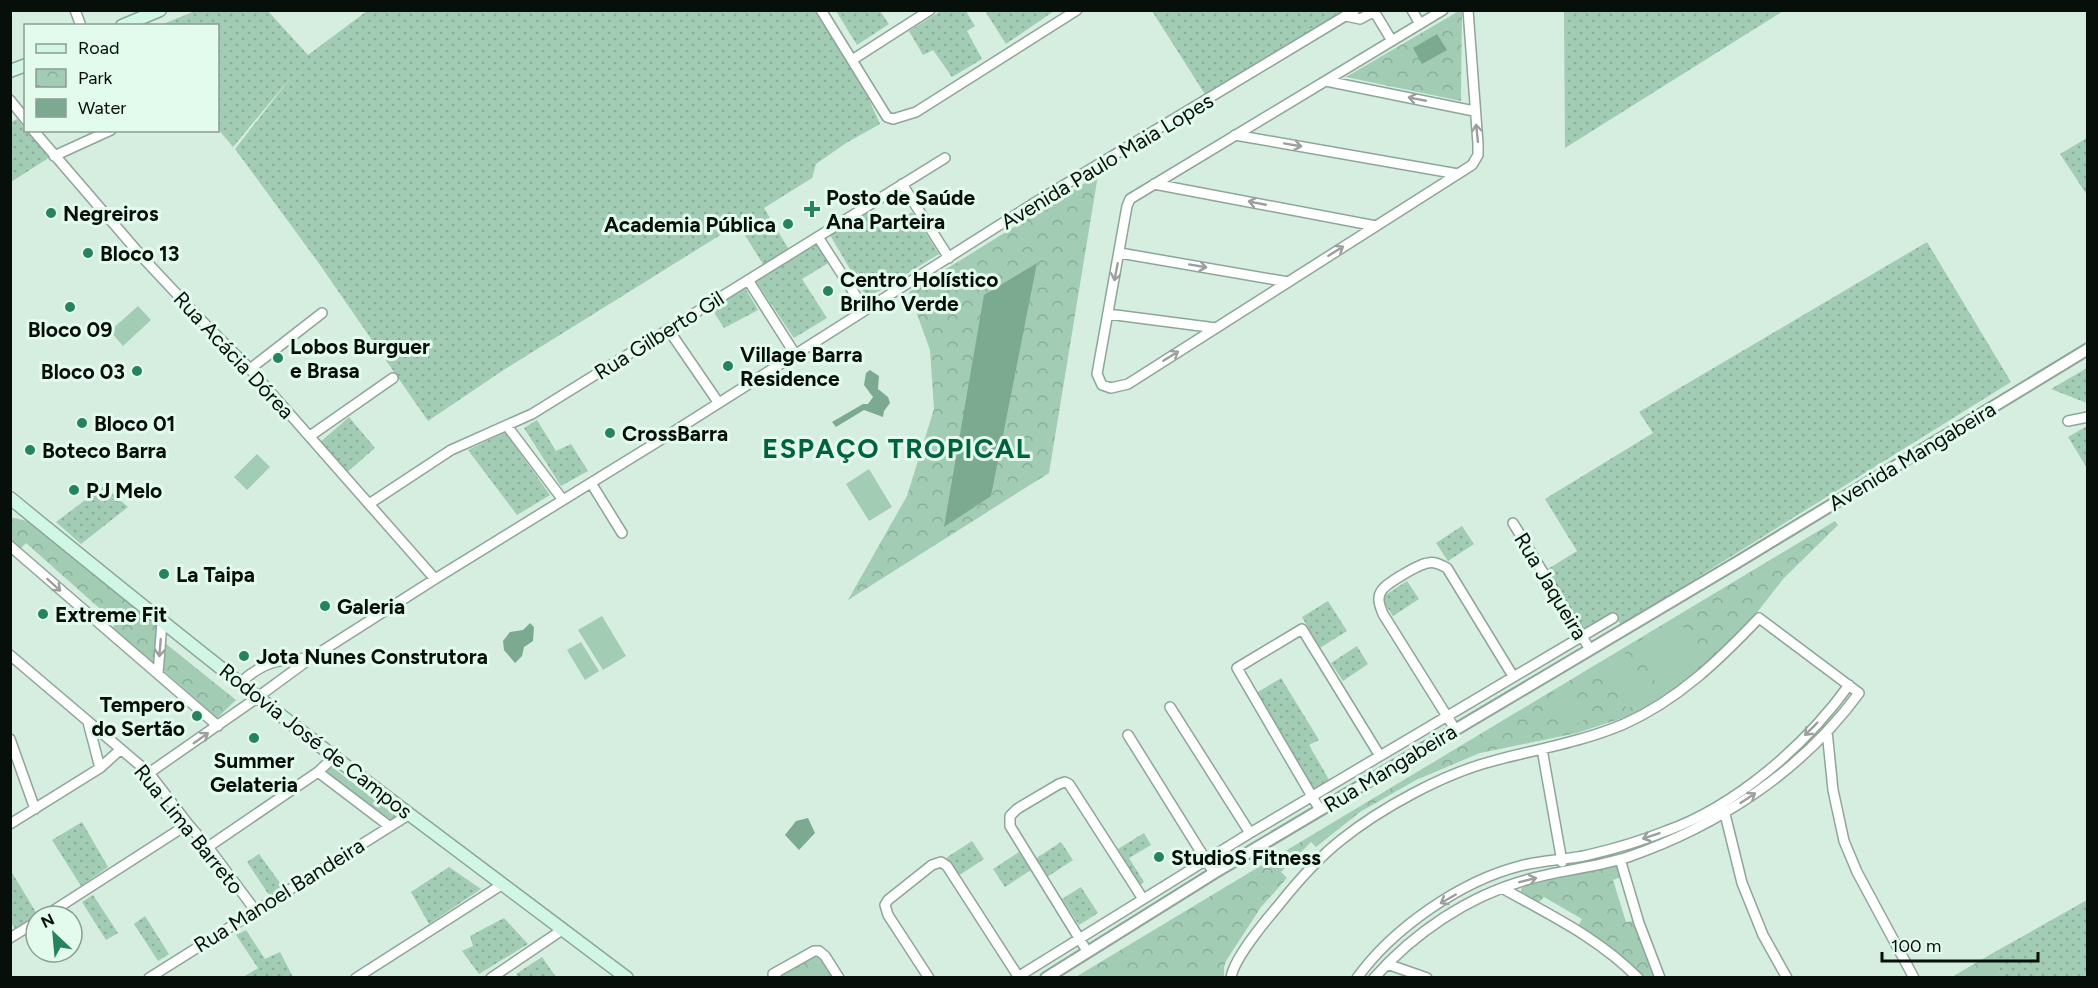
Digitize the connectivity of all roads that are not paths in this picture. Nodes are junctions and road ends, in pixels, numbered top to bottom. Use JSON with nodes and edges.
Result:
{"nodes":[{"id":1,"x":160,"y":10,"type":"edge"},
{"id":2,"x":821,"y":10,"type":"edge"},
{"id":3,"x":930,"y":10,"type":"edge"},
{"id":4,"x":1077,"y":10,"type":"edge"},
{"id":5,"x":1412,"y":10,"type":"edge"},
{"id":6,"x":1443,"y":10,"type":"edge"},
{"id":7,"x":1468,"y":10,"type":"edge"},
{"id":8,"x":1371,"y":11,"type":"edge"},
{"id":9,"x":1350,"y":13,"type":"edge"},
{"id":10,"x":127,"y":24,"type":"edge"},
{"id":11,"x":1420,"y":24,"type":"junction"},
{"id":12,"x":1392,"y":41,"type":"junction"},
{"id":13,"x":852,"y":60,"type":"junction"},
{"id":14,"x":1326,"y":81,"type":"junction"},
{"id":15,"x":10,"y":100,"type":"edge"},
{"id":16,"x":1474,"y":111,"type":"junction"},
{"id":17,"x":24,"y":118,"type":"edge"},
{"id":18,"x":35,"y":132,"type":"edge"},
{"id":19,"x":107,"y":132,"type":"edge"},
{"id":20,"x":1235,"y":135,"type":"junction"},
{"id":21,"x":54,"y":156,"type":"junction"},
{"id":22,"x":945,"y":158,"type":"dead end"},
{"id":23,"x":1458,"y":174,"type":"junction"},
{"id":24,"x":902,"y":184,"type":"junction"},
{"id":25,"x":1154,"y":184,"type":"junction"},
{"id":26,"x":1376,"y":226,"type":"junction"},
{"id":27,"x":818,"y":237,"type":"junction"},
{"id":28,"x":1120,"y":253,"type":"junction"},
{"id":29,"x":949,"y":258,"type":"junction"},
{"id":30,"x":748,"y":280,"type":"junction"},
{"id":31,"x":1288,"y":282,"type":"junction"},
{"id":32,"x":865,"y":310,"type":"junction"},
{"id":33,"x":322,"y":313,"type":"dead end"},
{"id":34,"x":1108,"y":314,"type":"junction"},
{"id":35,"x":1216,"y":328,"type":"junction"},
{"id":36,"x":668,"y":329,"type":"junction"},
{"id":37,"x":2088,"y":349,"type":"edge"},
{"id":38,"x":795,"y":354,"type":"junction"},
{"id":39,"x":250,"y":369,"type":"junction"},
{"id":40,"x":393,"y":378,"type":"dead end"},
{"id":41,"x":718,"y":402,"type":"junction"},
{"id":42,"x":2088,"y":417,"type":"edge"},
{"id":43,"x":2068,"y":421,"type":"dead end"},
{"id":44,"x":507,"y":426,"type":"junction"},
{"id":45,"x":310,"y":436,"type":"junction"},
{"id":46,"x":591,"y":483,"type":"junction"},
{"id":47,"x":10,"y":498,"type":"edge"},
{"id":48,"x":563,"y":500,"type":"junction"},
{"id":49,"x":369,"y":504,"type":"junction"},
{"id":50,"x":1513,"y":523,"type":"dead end"},
{"id":51,"x":622,"y":534,"type":"dead end"},
{"id":52,"x":10,"y":546,"type":"edge"},
{"id":53,"x":1736,"y":563,"type":"joint"},
{"id":54,"x":435,"y":579,"type":"junction"},
{"id":55,"x":1613,"y":618,"type":"dead end"},
{"id":56,"x":162,"y":622,"type":"junction"},
{"id":57,"x":1582,"y":637,"type":"junction"},
{"id":58,"x":1589,"y":648,"type":"junction"},
{"id":59,"x":10,"y":655,"type":"edge"},
{"id":60,"x":311,"y":657,"type":"junction"},
{"id":61,"x":158,"y":674,"type":"junction"},
{"id":62,"x":1513,"y":676,"type":"junction"},
{"id":63,"x":240,"y":683,"type":"junction"},
{"id":64,"x":1850,"y":685,"type":"junction"},
{"id":65,"x":258,"y":697,"type":"junction"},
{"id":66,"x":1170,"y":707,"type":"dead end"},
{"id":67,"x":1446,"y":716,"type":"junction"},
{"id":68,"x":88,"y":722,"type":"junction"},
{"id":69,"x":218,"y":726,"type":"junction"},
{"id":70,"x":1455,"y":729,"type":"junction"},
{"id":71,"x":1827,"y":731,"type":"junction"},
{"id":72,"x":1128,"y":735,"type":"dead end"},
{"id":73,"x":10,"y":739,"type":"edge"},
{"id":74,"x":121,"y":749,"type":"junction"},
{"id":75,"x":1542,"y":749,"type":"junction"},
{"id":76,"x":335,"y":756,"type":"junction"},
{"id":77,"x":1380,"y":756,"type":"junction"},
{"id":78,"x":100,"y":768,"type":"junction"},
{"id":79,"x":318,"y":772,"type":"junction"},
{"id":80,"x":149,"y":774,"type":"junction"},
{"id":81,"x":1313,"y":797,"type":"junction"},
{"id":82,"x":35,"y":809,"type":"junction"},
{"id":83,"x":1723,"y":809,"type":"junction"},
{"id":84,"x":1320,"y":810,"type":"junction"},
{"id":85,"x":410,"y":814,"type":"junction"},
{"id":86,"x":10,"y":824,"type":"edge"},
{"id":87,"x":188,"y":824,"type":"junction"},
{"id":88,"x":389,"y":826,"type":"junction"},
{"id":89,"x":1250,"y":833,"type":"junction"},
{"id":90,"x":208,"y":847,"type":"junction"},
{"id":91,"x":1561,"y":858,"type":"junction"},
{"id":92,"x":1620,"y":859,"type":"junction"},
{"id":93,"x":1206,"y":860,"type":"junction"},
{"id":94,"x":1566,"y":872,"type":"junction"},
{"id":95,"x":1214,"y":873,"type":"junction"},
{"id":96,"x":502,"y":884,"type":"junction"},
{"id":97,"x":1502,"y":888,"type":"junction"},
{"id":98,"x":1143,"y":899,"type":"junction"},
{"id":99,"x":64,"y":904,"type":"edge"},
{"id":100,"x":255,"y":910,"type":"junction"},
{"id":101,"x":1426,"y":912,"type":"junction"},
{"id":102,"x":1437,"y":922,"type":"junction"},
{"id":103,"x":24,"y":929,"type":"edge"},
{"id":104,"x":562,"y":930,"type":"junction"},
{"id":105,"x":1079,"y":937,"type":"junction"},
{"id":106,"x":10,"y":938,"type":"edge"},
{"id":107,"x":1087,"y":951,"type":"junction"},
{"id":108,"x":1387,"y":964,"type":"junction"},
{"id":109,"x":773,"y":977,"type":"edge"},
{"id":110,"x":1017,"y":977,"type":"edge"},
{"id":111,"x":149,"y":978,"type":"edge"},
{"id":112,"x":356,"y":978,"type":"edge"},
{"id":113,"x":491,"y":978,"type":"edge"},
{"id":114,"x":627,"y":978,"type":"edge"},
{"id":115,"x":839,"y":978,"type":"edge"},
{"id":116,"x":928,"y":978,"type":"edge"},
{"id":117,"x":1046,"y":978,"type":"edge"},
{"id":118,"x":1231,"y":978,"type":"edge"},
{"id":119,"x":1357,"y":978,"type":"edge"},
{"id":120,"x":1374,"y":978,"type":"edge"},
{"id":121,"x":1427,"y":978,"type":"edge"},
{"id":122,"x":1638,"y":978,"type":"edge"},
{"id":123,"x":1660,"y":978,"type":"edge"},
{"id":124,"x":1787,"y":978,"type":"edge"},
{"id":125,"x":1914,"y":978,"type":"edge"}],
"edges":[{"from":1,"to":10,"type":"main road"},
{"from":2,"to":13,"type":"street"},
{"from":3,"to":13,"type":"street"},
{"from":4,"to":13,"type":"street"},
{"from":5,"to":11,"type":"street"},
{"from":6,"to":11,"type":"street"},
{"from":7,"to":16,"type":"street"},
{"from":8,"to":9,"type":"street"},
{"from":8,"to":12,"type":"street"},
{"from":9,"to":29,"type":"street","name":"Avenida Paulo Maia Lopes"},
{"from":11,"to":12,"type":"street"},
{"from":12,"to":14,"type":"street"},
{"from":16,"to":14,"type":"street","one_way":true},
{"from":14,"to":20,"type":"street"},
{"from":15,"to":17,"type":"street"},
{"from":23,"to":16,"type":"street","one_way":true},
{"from":18,"to":21,"type":"street","name":"Rua Acácia Dórea"},
{"from":19,"to":21,"type":"street"},
{"from":20,"to":23,"type":"street","one_way":true},
{"from":20,"to":25,"type":"street"},
{"from":21,"to":39,"type":"street","name":"Rua Acácia Dórea"},
{"from":22,"to":24,"type":"street","name":"Rua Gilberto Gil"},
{"from":23,"to":26,"type":"street"},
{"from":24,"to":27,"type":"street","name":"Rua Gilberto Gil"},
{"from":24,"to":29,"type":"street"},
{"from":26,"to":25,"type":"street","one_way":true},
{"from":25,"to":28,"type":"street"},
{"from":31,"to":26,"type":"street","one_way":true},
{"from":27,"to":30,"type":"street","name":"Rua Gilberto Gil"},
{"from":27,"to":32,"type":"street"},
{"from":28,"to":31,"type":"street","one_way":true},
{"from":28,"to":34,"type":"street","one_way":true},
{"from":29,"to":32,"type":"street","name":"Avenida Paulo Maia Lopes"},
{"from":30,"to":36,"type":"street","name":"Rua Gilberto Gil"},
{"from":30,"to":38,"type":"street"},
{"from":31,"to":35,"type":"street"},
{"from":32,"to":38,"type":"street","name":"Avenida Paulo Maia Lopes"},
{"from":33,"to":39,"type":"street"},
{"from":34,"to":35,"type":"street"},
{"from":34,"to":35,"type":"street","one_way":true},
{"from":36,"to":41,"type":"street"},
{"from":36,"to":44,"type":"street","name":"Rua Gilberto Gil"},
{"from":37,"to":53,"type":"street","name":"Avenida Mangabeira"},
{"from":38,"to":41,"type":"street","name":"Avenida Paulo Maia Lopes"},
{"from":39,"to":45,"type":"street","name":"Rua Acácia Dórea"},
{"from":40,"to":45,"type":"street"},
{"from":41,"to":46,"type":"street","name":"Avenida Paulo Maia Lopes"},
{"from":42,"to":43,"type":"street"},
{"from":44,"to":48,"type":"street"},
{"from":44,"to":49,"type":"street","name":"Rua Gilberto Gil"},
{"from":45,"to":49,"type":"street","name":"Rua Acácia Dórea"},
{"from":46,"to":48,"type":"street","name":"Avenida Paulo Maia Lopes"},
{"from":46,"to":51,"type":"street"},
{"from":47,"to":56,"type":"main road","name":"Rodovia José de Campos"},
{"from":48,"to":54,"type":"street","name":"Avenida Paulo Maia Lopes"},
{"from":49,"to":54,"type":"street","name":"Rua Acácia Dórea"},
{"from":50,"to":57,"type":"street","name":"Rua Jaqueira"},
{"from":52,"to":61,"type":"street","one_way":true},
{"from":53,"to":58,"type":"street","name":"Rua Mangabeira"},
{"from":54,"to":60,"type":"street","name":"Avenida Paulo Maia Lopes"},
{"from":55,"to":57,"type":"street"},
{"from":56,"to":61,"type":"street","one_way":true},
{"from":56,"to":63,"type":"main road","name":"Rodovia José de Campos"},
{"from":57,"to":58,"type":"street","name":"Rua Jaqueira"},
{"from":57,"to":62,"type":"street"},
{"from":58,"to":70,"type":"street","name":"Rua Mangabeira"},
{"from":59,"to":68,"type":"street","name":"Rua Lima Barreto"},
{"from":60,"to":63,"type":"street","name":"Avenida Paulo Maia Lopes"},
{"from":60,"to":65,"type":"street","name":"Avenida Paulo Maia Lopes"},
{"from":61,"to":69,"type":"street"},
{"from":62,"to":67,"type":"street"},
{"from":62,"to":67,"type":"street"},
{"from":63,"to":65,"type":"main road","name":"Rodovia José de Campos"},
{"from":64,"to":71,"type":"street"},
{"from":64,"to":75,"type":"street"},
{"from":64,"to":83,"type":"street","one_way":true},
{"from":65,"to":69,"type":"street","name":"Avenida Paulo Maia Lopes"},
{"from":65,"to":76,"type":"main road","name":"Rodovia José de Campos"},
{"from":66,"to":89,"type":"street"},
{"from":67,"to":70,"type":"street"},
{"from":67,"to":77,"type":"street"},
{"from":68,"to":74,"type":"street","name":"Rua Lima Barreto"},
{"from":68,"to":78,"type":"street"},
{"from":80,"to":69,"type":"street","name":"Avenida Paulo Maia Lopes","one_way":true},
{"from":70,"to":84,"type":"street","name":"Rua Mangabeira"},
{"from":83,"to":71,"type":"street","one_way":true},
{"from":71,"to":125,"type":"street"},
{"from":72,"to":93,"type":"street"},
{"from":73,"to":82,"type":"street"},
{"from":74,"to":78,"type":"street"},
{"from":74,"to":80,"type":"street","name":"Rua Lima Barreto"},
{"from":75,"to":91,"type":"street"},
{"from":75,"to":118,"type":"street"},
{"from":76,"to":79,"type":"street"},
{"from":76,"to":85,"type":"main road","name":"Rodovia José de Campos"},
{"from":77,"to":81,"type":"street"},
{"from":77,"to":81,"type":"street"},
{"from":78,"to":82,"type":"street"},
{"from":79,"to":88,"type":"street","name":"Rodovia José de Campos"},
{"from":79,"to":90,"type":"street"},
{"from":80,"to":87,"type":"street","name":"Rua Lima Barreto"},
{"from":81,"to":84,"type":"street"},
{"from":81,"to":89,"type":"street"},
{"from":82,"to":86,"type":"street"},
{"from":83,"to":91,"type":"street","one_way":true},
{"from":83,"to":92,"type":"street"},
{"from":83,"to":124,"type":"street"},
{"from":84,"to":95,"type":"street","name":"Rua Mangabeira"},
{"from":85,"to":88,"type":"street","name":"Rua Manoel Bandeira"},
{"from":85,"to":96,"type":"main road","name":"Rodovia José de Campos"},
{"from":87,"to":90,"type":"street","name":"Rua Lima Barreto"},
{"from":87,"to":99,"type":"street"},
{"from":88,"to":100,"type":"street","name":"Rua Manoel Bandeira"},
{"from":89,"to":93,"type":"street"},
{"from":90,"to":100,"type":"street","name":"Rua Lima Barreto"},
{"from":91,"to":94,"type":"street"},
{"from":91,"to":101,"type":"street","one_way":true},
{"from":92,"to":94,"type":"street"},
{"from":92,"to":123,"type":"street"},
{"from":93,"to":95,"type":"street"},
{"from":93,"to":98,"type":"street"},
{"from":97,"to":94,"type":"street","one_way":true},
{"from":95,"to":107,"type":"street","name":"Rua Mangabeira"},
{"from":96,"to":104,"type":"main road","name":"Rodovia José de Campos"},
{"from":96,"to":112,"type":"street"},
{"from":97,"to":102,"type":"street"},
{"from":97,"to":122,"type":"street"},
{"from":98,"to":105,"type":"street"},
{"from":98,"to":105,"type":"street"},
{"from":100,"to":111,"type":"street","name":"Rua Manoel Bandeira"},
{"from":101,"to":102,"type":"street"},
{"from":101,"to":119,"type":"street"},
{"from":102,"to":108,"type":"street"},
{"from":103,"to":106,"type":"street"},
{"from":104,"to":113,"type":"street"},
{"from":104,"to":114,"type":"main road","name":"Rodovia José de Campos"},
{"from":105,"to":107,"type":"street"},
{"from":105,"to":110,"type":"street"},
{"from":107,"to":117,"type":"street","name":"Rua Mangabeira"},
{"from":108,"to":120,"type":"street"},
{"from":108,"to":121,"type":"street"},
{"from":109,"to":115,"type":"street"},
{"from":110,"to":116,"type":"street"}]}
